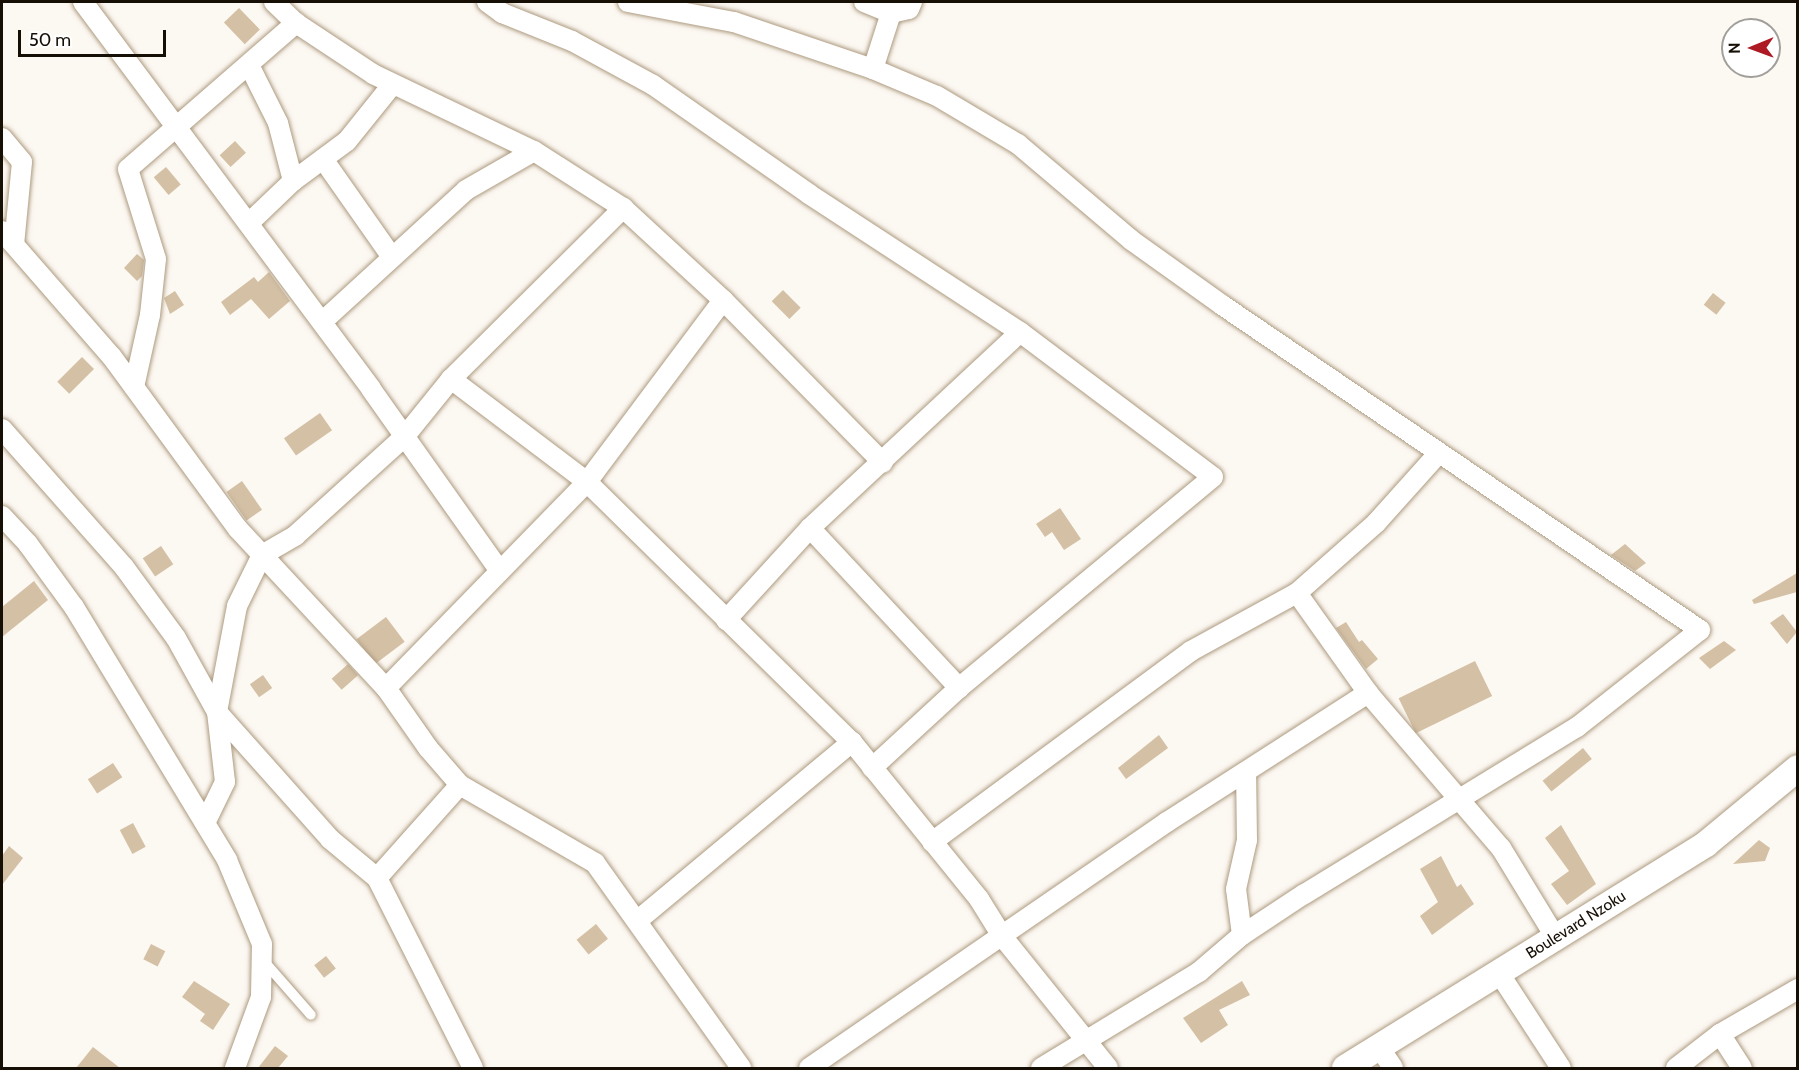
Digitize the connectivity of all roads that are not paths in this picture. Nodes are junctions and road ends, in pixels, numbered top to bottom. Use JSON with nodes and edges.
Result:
{"nodes":[{"id":1,"x":84,"y":2,"type":"edge"},
{"id":2,"x":274,"y":2,"type":"edge"},
{"id":3,"x":487,"y":2,"type":"edge"},
{"id":4,"x":628,"y":2,"type":"edge"},
{"id":5,"x":864,"y":2,"type":"edge"},
{"id":6,"x":912,"y":2,"type":"edge"},
{"id":7,"x":891,"y":13,"type":"junction"},
{"id":8,"x":296,"y":23,"type":"junction"},
{"id":9,"x":249,"y":65,"type":"junction"},
{"id":10,"x":873,"y":69,"type":"junction"},
{"id":11,"x":392,"y":85,"type":"junction"},
{"id":12,"x":179,"y":127,"type":"junction"},
{"id":13,"x":2,"y":138,"type":"edge"},
{"id":14,"x":534,"y":150,"type":"junction"},
{"id":15,"x":323,"y":159,"type":"junction"},
{"id":16,"x":293,"y":181,"type":"junction"},
{"id":17,"x":623,"y":207,"type":"junction"},
{"id":18,"x":249,"y":223,"type":"junction"},
{"id":19,"x":8,"y":238,"type":"edge"},
{"id":20,"x":392,"y":257,"type":"junction"},
{"id":21,"x":723,"y":300,"type":"junction"},
{"id":22,"x":322,"y":322,"type":"junction"},
{"id":23,"x":1020,"y":332,"type":"junction"},
{"id":24,"x":451,"y":379,"type":"junction"},
{"id":25,"x":134,"y":387,"type":"junction"},
{"id":26,"x":2,"y":429,"type":"edge"},
{"id":27,"x":405,"y":436,"type":"junction"},
{"id":28,"x":1438,"y":454,"type":"junction"},
{"id":29,"x":883,"y":463,"type":"junction"},
{"id":30,"x":587,"y":482,"type":"junction"},
{"id":31,"x":2,"y":516,"type":"edge"},
{"id":32,"x":810,"y":528,"type":"junction"},
{"id":33,"x":262,"y":555,"type":"junction"},
{"id":34,"x":500,"y":571,"type":"junction"},
{"id":35,"x":1297,"y":593,"type":"junction"},
{"id":36,"x":726,"y":620,"type":"junction"},
{"id":37,"x":386,"y":688,"type":"junction"},
{"id":38,"x":959,"y":688,"type":"junction"},
{"id":39,"x":1368,"y":693,"type":"junction"},
{"id":40,"x":217,"y":712,"type":"junction"},
{"id":41,"x":852,"y":742,"type":"junction"},
{"id":42,"x":872,"y":768,"type":"junction"},
{"id":43,"x":1797,"y":768,"type":"edge"},
{"id":44,"x":1246,"y":772,"type":"junction"},
{"id":45,"x":460,"y":785,"type":"junction"},
{"id":46,"x":1459,"y":799,"type":"junction"},
{"id":47,"x":205,"y":823,"type":"junction"},
{"id":48,"x":932,"y":842,"type":"junction"},
{"id":49,"x":377,"y":878,"type":"junction"},
{"id":50,"x":637,"y":921,"type":"junction"},
{"id":51,"x":1242,"y":935,"type":"junction"},
{"id":52,"x":1002,"y":936,"type":"junction"},
{"id":53,"x":1556,"y":938,"type":"junction"},
{"id":54,"x":261,"y":959,"type":"junction"},
{"id":55,"x":1499,"y":973,"type":"junction"},
{"id":56,"x":1797,"y":989,"type":"edge"},
{"id":57,"x":311,"y":1015,"type":"dead end"},
{"id":58,"x":1720,"y":1034,"type":"junction"},
{"id":59,"x":1086,"y":1041,"type":"junction"},
{"id":60,"x":1379,"y":1047,"type":"junction"},
{"id":61,"x":235,"y":1068,"type":"edge"},
{"id":62,"x":473,"y":1068,"type":"edge"},
{"id":63,"x":741,"y":1068,"type":"edge"},
{"id":64,"x":809,"y":1068,"type":"edge"},
{"id":65,"x":1041,"y":1068,"type":"edge"},
{"id":66,"x":1108,"y":1068,"type":"edge"},
{"id":67,"x":1345,"y":1068,"type":"edge"},
{"id":68,"x":1393,"y":1068,"type":"edge"},
{"id":69,"x":1561,"y":1068,"type":"edge"},
{"id":70,"x":1676,"y":1068,"type":"edge"},
{"id":71,"x":1742,"y":1068,"type":"edge"}],
"edges":[{"from":1,"to":12,"type":"street"},
{"from":2,"to":8,"type":"street"},
{"from":3,"to":23,"type":"street"},
{"from":4,"to":10,"type":"street"},
{"from":5,"to":7,"type":"street"},
{"from":6,"to":7,"type":"street"},
{"from":7,"to":10,"type":"street"},
{"from":8,"to":9,"type":"street"},
{"from":8,"to":11,"type":"street"},
{"from":9,"to":12,"type":"street"},
{"from":9,"to":16,"type":"street"},
{"from":10,"to":28,"type":"street"},
{"from":11,"to":14,"type":"street"},
{"from":11,"to":15,"type":"street"},
{"from":12,"to":18,"type":"street"},
{"from":12,"to":25,"type":"street"},
{"from":13,"to":19,"type":"street"},
{"from":14,"to":17,"type":"street"},
{"from":14,"to":20,"type":"street"},
{"from":15,"to":16,"type":"street"},
{"from":15,"to":20,"type":"street"},
{"from":16,"to":18,"type":"street"},
{"from":17,"to":21,"type":"street"},
{"from":17,"to":24,"type":"street"},
{"from":18,"to":22,"type":"street"},
{"from":19,"to":25,"type":"street"},
{"from":20,"to":22,"type":"street"},
{"from":21,"to":29,"type":"street"},
{"from":21,"to":30,"type":"street"},
{"from":22,"to":27,"type":"street"},
{"from":23,"to":29,"type":"street"},
{"from":23,"to":38,"type":"street"},
{"from":24,"to":27,"type":"street"},
{"from":24,"to":30,"type":"street"},
{"from":25,"to":33,"type":"street"},
{"from":26,"to":40,"type":"street"},
{"from":27,"to":33,"type":"street"},
{"from":27,"to":34,"type":"street"},
{"from":28,"to":35,"type":"street"},
{"from":28,"to":46,"type":"street"},
{"from":29,"to":32,"type":"street"},
{"from":30,"to":34,"type":"street"},
{"from":30,"to":36,"type":"street"},
{"from":31,"to":47,"type":"street"},
{"from":32,"to":36,"type":"street"},
{"from":32,"to":38,"type":"street"},
{"from":33,"to":37,"type":"street"},
{"from":33,"to":40,"type":"street"},
{"from":34,"to":37,"type":"street"},
{"from":35,"to":39,"type":"street"},
{"from":35,"to":48,"type":"street"},
{"from":36,"to":41,"type":"street"},
{"from":37,"to":45,"type":"street"},
{"from":38,"to":42,"type":"street"},
{"from":39,"to":44,"type":"street"},
{"from":39,"to":46,"type":"street"},
{"from":40,"to":47,"type":"street"},
{"from":40,"to":49,"type":"street"},
{"from":41,"to":42,"type":"street"},
{"from":41,"to":50,"type":"street"},
{"from":42,"to":48,"type":"street"},
{"from":43,"to":53,"type":"street","name":"Boulevard Nzoku"},
{"from":44,"to":51,"type":"street"},
{"from":44,"to":52,"type":"street"},
{"from":45,"to":49,"type":"street"},
{"from":45,"to":50,"type":"street"},
{"from":46,"to":51,"type":"street"},
{"from":46,"to":53,"type":"street"},
{"from":47,"to":54,"type":"street"},
{"from":48,"to":52,"type":"street"},
{"from":49,"to":62,"type":"street"},
{"from":50,"to":63,"type":"street"},
{"from":51,"to":59,"type":"street"},
{"from":52,"to":59,"type":"street"},
{"from":52,"to":64,"type":"street"},
{"from":53,"to":55,"type":"street","name":"Boulevard Nzoku"},
{"from":54,"to":57,"type":"lane"},
{"from":54,"to":61,"type":"street"},
{"from":55,"to":60,"type":"street","name":"Boulevard Nzoku"},
{"from":55,"to":69,"type":"street"},
{"from":56,"to":58,"type":"street"},
{"from":58,"to":70,"type":"street"},
{"from":58,"to":71,"type":"street"},
{"from":59,"to":65,"type":"street"},
{"from":59,"to":66,"type":"street"},
{"from":60,"to":67,"type":"street","name":"Boulevard Nzoku"},
{"from":60,"to":68,"type":"street"}]}
